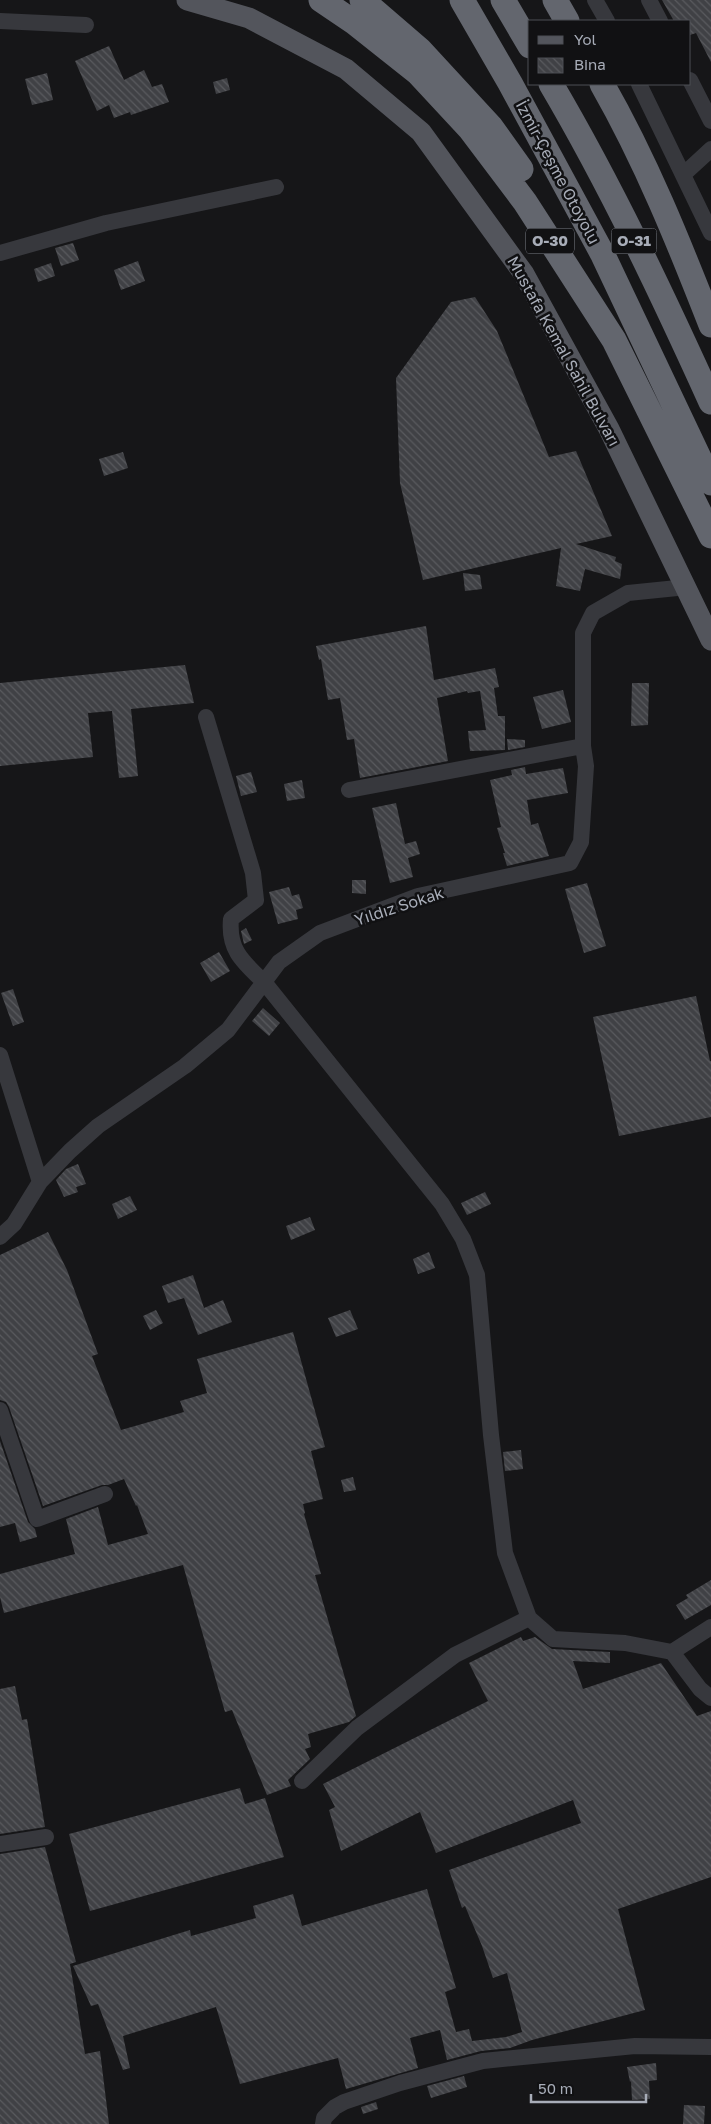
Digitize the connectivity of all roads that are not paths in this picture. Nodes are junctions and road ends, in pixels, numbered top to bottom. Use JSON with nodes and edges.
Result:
{"nodes":[{"id":1,"x":187,"y":0,"type":"edge"},
{"id":2,"x":321,"y":0,"type":"edge"},
{"id":3,"x":362,"y":0,"type":"edge"},
{"id":4,"x":462,"y":0,"type":"edge"},
{"id":5,"x":503,"y":0,"type":"edge"},
{"id":6,"x":555,"y":0,"type":"edge"},
{"id":7,"x":595,"y":0,"type":"edge"},
{"id":8,"x":649,"y":0,"type":"edge"},
{"id":9,"x":0,"y":20,"type":"edge"},
{"id":10,"x":566,"y":20,"type":"edge"},
{"id":11,"x":606,"y":20,"type":"edge"},
{"id":12,"x":659,"y":20,"type":"edge"},
{"id":13,"x":86,"y":25,"type":"dead end"},
{"id":14,"x":528,"y":43,"type":"edge"},
{"id":15,"x":691,"y":82,"type":"edge"},
{"id":16,"x":553,"y":85,"type":"edge"},
{"id":17,"x":603,"y":85,"type":"edge"},
{"id":18,"x":640,"y":85,"type":"edge"},
{"id":19,"x":711,"y":121,"type":"edge"},
{"id":20,"x":710,"y":152,"type":"edge"},
{"id":21,"x":684,"y":174,"type":"junction"},
{"id":22,"x":276,"y":187,"type":"dead end"},
{"id":23,"x":711,"y":233,"type":"edge"},
{"id":24,"x":0,"y":253,"type":"edge"},
{"id":25,"x":711,"y":326,"type":"edge"},
{"id":26,"x":614,"y":340,"type":"junction"},
{"id":27,"x":711,"y":402,"type":"edge"},
{"id":28,"x":711,"y":483,"type":"edge"},
{"id":29,"x":711,"y":536,"type":"edge"},
{"id":30,"x":687,"y":587,"type":"junction"},
{"id":31,"x":711,"y":640,"type":"edge"},
{"id":32,"x":206,"y":717,"type":"dead end"},
{"id":33,"x":583,"y":746,"type":"junction"},
{"id":34,"x":349,"y":790,"type":"dead end"},
{"id":35,"x":264,"y":982,"type":"junction"},
{"id":36,"x":0,"y":1055,"type":"edge"},
{"id":37,"x":40,"y":1182,"type":"junction"},
{"id":38,"x":0,"y":1237,"type":"edge"},
{"id":39,"x":0,"y":1410,"type":"edge"},
{"id":40,"x":105,"y":1494,"type":"dead end"},
{"id":41,"x":529,"y":1618,"type":"junction"},
{"id":42,"x":711,"y":1627,"type":"edge"},
{"id":43,"x":672,"y":1652,"type":"junction"},
{"id":44,"x":711,"y":1698,"type":"edge"},
{"id":45,"x":302,"y":1781,"type":"dead end"},
{"id":46,"x":46,"y":1837,"type":"dead end"},
{"id":47,"x":0,"y":1844,"type":"edge"},
{"id":48,"x":711,"y":2047,"type":"edge"},
{"id":49,"x":323,"y":2124,"type":"edge"}],
"edges":[{"from":1,"to":30,"type":"main road","name":"Mustafa Kemal Sahil Bulvarı"},
{"from":2,"to":26,"type":"highway","number":"O-30"},
{"from":3,"to":26,"type":"highway"},
{"from":4,"to":28,"type":"highway","name":"İzmir-Çeşme Otoyolu"},
{"from":5,"to":14,"type":"highway"},
{"from":6,"to":10,"type":"highway"},
{"from":7,"to":11,"type":"street"},
{"from":8,"to":12,"type":"street"},
{"from":9,"to":13,"type":"street"},
{"from":15,"to":19,"type":"street"},
{"from":16,"to":27,"type":"highway","number":"O-31"},
{"from":17,"to":25,"type":"highway"},
{"from":18,"to":21,"type":"street"},
{"from":20,"to":21,"type":"street"},
{"from":21,"to":23,"type":"street"},
{"from":22,"to":24,"type":"street"},
{"from":26,"to":29,"type":"highway","number":"O-30"},
{"from":30,"to":31,"type":"main road","name":"Mustafa Kemal Sahil Bulvarı"},
{"from":30,"to":33,"type":"street","name":"Yıldız Sokak"},
{"from":32,"to":35,"type":"street"},
{"from":33,"to":34,"type":"street"},
{"from":33,"to":35,"type":"street","name":"Yıldız Sokak"},
{"from":35,"to":37,"type":"street","name":"Yıldız Sokak"},
{"from":35,"to":41,"type":"street"},
{"from":36,"to":37,"type":"street"},
{"from":37,"to":38,"type":"street","name":"Yıldız Sokak"},
{"from":39,"to":40,"type":"street"},
{"from":41,"to":43,"type":"street"},
{"from":41,"to":45,"type":"street"},
{"from":42,"to":43,"type":"street"},
{"from":43,"to":44,"type":"street"},
{"from":46,"to":47,"type":"street"},
{"from":48,"to":49,"type":"street"}]}
